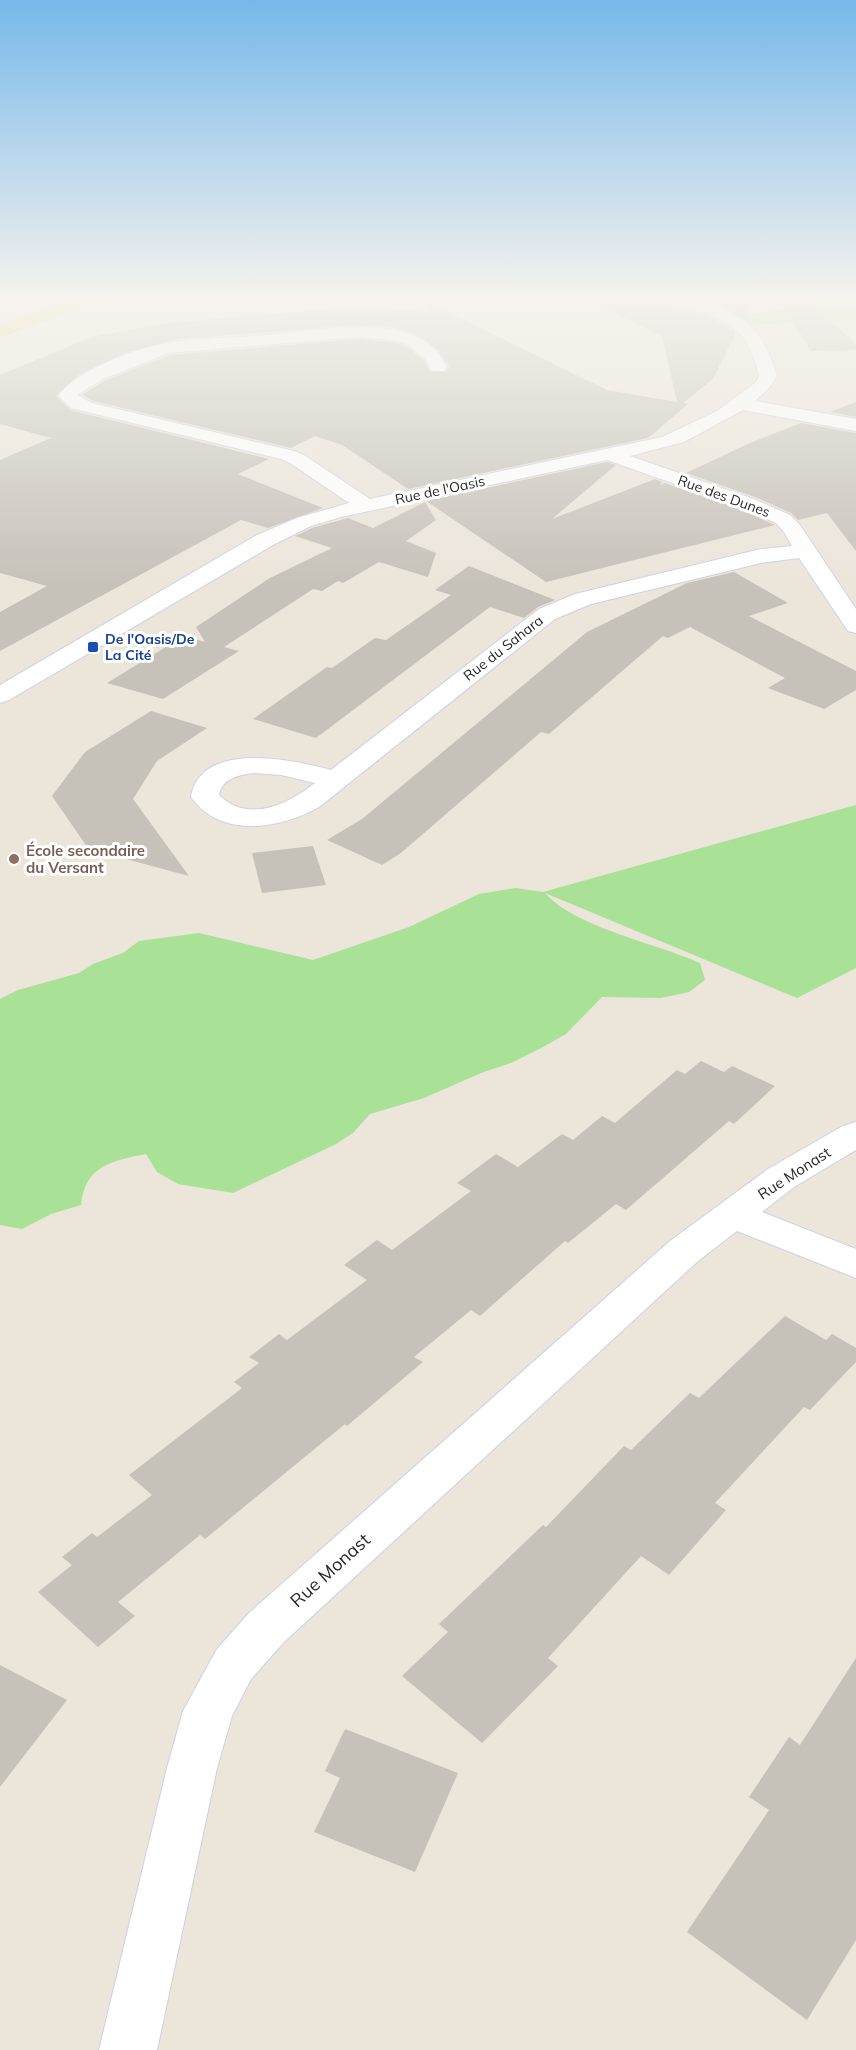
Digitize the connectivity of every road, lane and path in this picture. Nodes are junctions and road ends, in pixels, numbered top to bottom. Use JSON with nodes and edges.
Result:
{"nodes":[{"id":1,"x":68,"y":393,"type":"edge"},
{"id":2,"x":752,"y":393,"type":"edge"},
{"id":3,"x":739,"y":404,"type":"junction"},
{"id":4,"x":856,"y":425,"type":"edge"},
{"id":5,"x":610,"y":455,"type":"junction"},
{"id":6,"x":366,"y":505,"type":"junction"},
{"id":7,"x":805,"y":551,"type":"junction"},
{"id":8,"x":856,"y":626,"type":"edge"},
{"id":9,"x":0,"y":694,"type":"edge"},
{"id":10,"x":335,"y":780,"type":"dead end"},
{"id":11,"x":856,"y":1134,"type":"edge"},
{"id":12,"x":733,"y":1215,"type":"junction"},
{"id":13,"x":854,"y":1261,"type":"edge"},
{"id":14,"x":128,"y":2050,"type":"edge"}],
"edges":[{"from":1,"to":6,"type":"street"},
{"from":2,"to":3,"type":"street","name":"Rue de l'Oasis"},
{"from":3,"to":4,"type":"street"},
{"from":3,"to":5,"type":"street","name":"Rue de l'Oasis"},
{"from":5,"to":6,"type":"street","name":"Rue de l'Oasis"},
{"from":5,"to":7,"type":"street","name":"Rue des Dunes"},
{"from":6,"to":9,"type":"street","name":"Rue de l'Oasis"},
{"from":7,"to":8,"type":"street","name":"Rue des Dunes"},
{"from":7,"to":10,"type":"street","name":"Rue du Sahara"},
{"from":11,"to":12,"type":"street","name":"Rue Monast"},
{"from":12,"to":13,"type":"street"},
{"from":12,"to":14,"type":"street","name":"Rue Monast"}]}
